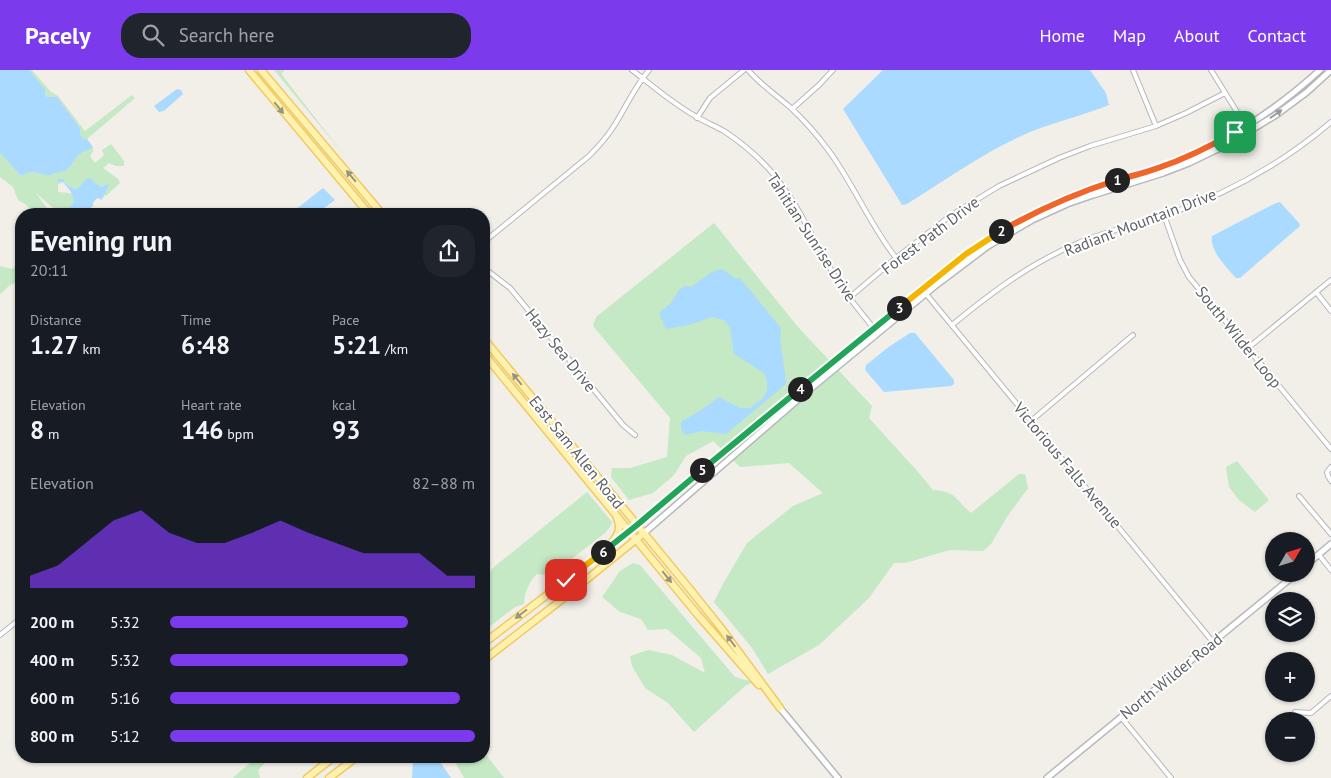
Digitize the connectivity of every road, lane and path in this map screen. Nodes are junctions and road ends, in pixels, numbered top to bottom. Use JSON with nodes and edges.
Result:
{"nodes":[{"id":1,"x":248,"y":70,"type":"edge"},
{"id":2,"x":261,"y":70,"type":"edge"},
{"id":3,"x":632,"y":70,"type":"edge"},
{"id":4,"x":649,"y":70,"type":"edge"},
{"id":5,"x":744,"y":70,"type":"edge"},
{"id":6,"x":748,"y":70,"type":"edge"},
{"id":7,"x":834,"y":70,"type":"edge"},
{"id":8,"x":1133,"y":70,"type":"edge"},
{"id":9,"x":1212,"y":70,"type":"edge"},
{"id":10,"x":1320,"y":70,"type":"edge"},
{"id":11,"x":1331,"y":70,"type":"edge"},
{"id":12,"x":642,"y":78,"type":"junction"},
{"id":13,"x":1225,"y":93,"type":"junction"},
{"id":14,"x":792,"y":109,"type":"junction"},
{"id":15,"x":697,"y":118,"type":"junction"},
{"id":16,"x":1331,"y":122,"type":"edge"},
{"id":17,"x":1156,"y":126,"type":"junction"},
{"id":18,"x":1247,"y":129,"type":"junction"},
{"id":19,"x":364,"y":208,"type":"edge"},
{"id":20,"x":377,"y":208,"type":"edge"},
{"id":21,"x":1164,"y":215,"type":"junction"},
{"id":22,"x":490,"y":237,"type":"edge"},
{"id":23,"x":896,"y":258,"type":"junction"},
{"id":24,"x":490,"y":273,"type":"edge"},
{"id":25,"x":1331,"y":280,"type":"edge"},
{"id":26,"x":922,"y":289,"type":"junction"},
{"id":27,"x":1316,"y":292,"type":"junction"},
{"id":28,"x":927,"y":294,"type":"junction"},
{"id":29,"x":849,"y":298,"type":"junction"},
{"id":30,"x":1331,"y":311,"type":"edge"},
{"id":31,"x":952,"y":325,"type":"junction"},
{"id":32,"x":874,"y":328,"type":"junction"},
{"id":33,"x":878,"y":334,"type":"junction"},
{"id":34,"x":1133,"y":335,"type":"dead end"},
{"id":35,"x":490,"y":346,"type":"edge"},
{"id":36,"x":1248,"y":348,"type":"junction"},
{"id":37,"x":490,"y":361,"type":"edge"},
{"id":38,"x":1031,"y":421,"type":"junction"},
{"id":39,"x":635,"y":435,"type":"dead end"},
{"id":40,"x":1331,"y":449,"type":"edge"},
{"id":41,"x":1331,"y":467,"type":"edge"},
{"id":42,"x":1331,"y":481,"type":"edge"},
{"id":43,"x":1299,"y":496,"type":"dead end"},
{"id":44,"x":614,"y":513,"type":"junction"},
{"id":45,"x":637,"y":525,"type":"junction"},
{"id":46,"x":630,"y":531,"type":"junction"},
{"id":47,"x":644,"y":533,"type":"junction"},
{"id":48,"x":1331,"y":534,"type":"edge"},
{"id":49,"x":636,"y":539,"type":"junction"},
{"id":50,"x":1331,"y":544,"type":"edge"},
{"id":51,"x":607,"y":548,"type":"junction"},
{"id":52,"x":1319,"y":555,"type":"junction"},
{"id":53,"x":1315,"y":558,"type":"edge"},
{"id":54,"x":1331,"y":570,"type":"edge"},
{"id":55,"x":1286,"y":582,"type":"edge"},
{"id":56,"x":15,"y":623,"type":"edge"},
{"id":57,"x":0,"y":635,"type":"edge"},
{"id":58,"x":490,"y":638,"type":"edge"},
{"id":59,"x":1213,"y":642,"type":"junction"},
{"id":60,"x":490,"y":655,"type":"edge"},
{"id":61,"x":1331,"y":696,"type":"edge"},
{"id":62,"x":780,"y":708,"type":"junction"},
{"id":63,"x":1312,"y":712,"type":"edge"},
{"id":64,"x":1121,"y":717,"type":"junction"},
{"id":65,"x":326,"y":763,"type":"edge"},
{"id":66,"x":349,"y":763,"type":"edge"},
{"id":67,"x":307,"y":778,"type":"edge"},
{"id":68,"x":329,"y":778,"type":"edge"},
{"id":69,"x":838,"y":778,"type":"edge"},
{"id":70,"x":1047,"y":778,"type":"edge"},
{"id":71,"x":1171,"y":778,"type":"edge"}],
"edges":[{"from":1,"to":19,"type":"main road","one_way":true},
{"from":20,"to":2,"type":"main road","one_way":true},
{"from":3,"to":12,"type":"street","name":"Tahitian Sunrise Drive"},
{"from":4,"to":12,"type":"street"},
{"from":5,"to":15,"type":"street"},
{"from":6,"to":14,"type":"street"},
{"from":7,"to":14,"type":"street"},
{"from":8,"to":17,"type":"street"},
{"from":9,"to":13,"type":"street"},
{"from":10,"to":18,"type":"street"},
{"from":18,"to":11,"type":"street","one_way":true},
{"from":12,"to":15,"type":"street","name":"Tahitian Sunrise Drive"},
{"from":12,"to":22,"type":"street"},
{"from":13,"to":17,"type":"street","name":"Forest Path Drive"},
{"from":13,"to":18,"type":"street"},
{"from":14,"to":23,"type":"street"},
{"from":15,"to":29,"type":"street","name":"Tahitian Sunrise Drive"},
{"from":16,"to":21,"type":"street","name":"Radiant Mountain Drive"},
{"from":17,"to":23,"type":"street","name":"Forest Path Drive"},
{"from":18,"to":26,"type":"street"},
{"from":18,"to":28,"type":"street"},
{"from":21,"to":31,"type":"street","name":"Radiant Mountain Drive"},
{"from":21,"to":36,"type":"street","name":"South Wilder Loop"},
{"from":23,"to":29,"type":"street","name":"Forest Path Drive"},
{"from":24,"to":39,"type":"street","name":"Hazy Sea Drive"},
{"from":25,"to":27,"type":"street"},
{"from":26,"to":28,"type":"street","name":"Victorious Falls Avenue"},
{"from":26,"to":32,"type":"street"},
{"from":27,"to":30,"type":"street"},
{"from":27,"to":36,"type":"street"},
{"from":28,"to":31,"type":"street","name":"Victorious Falls Avenue"},
{"from":28,"to":33,"type":"street"},
{"from":29,"to":32,"type":"street","name":"Tahitian Sunrise Drive"},
{"from":31,"to":38,"type":"street","name":"Victorious Falls Avenue"},
{"from":32,"to":33,"type":"street","name":"Tahitian Sunrise Drive"},
{"from":32,"to":45,"type":"street"},
{"from":33,"to":47,"type":"street"},
{"from":34,"to":38,"type":"street"},
{"from":45,"to":35,"type":"main road","name":"East Sam Allen Road","one_way":true},
{"from":36,"to":40,"type":"street","name":"South Wilder Loop"},
{"from":37,"to":44,"type":"main road","name":"East Sam Allen Road"},
{"from":38,"to":59,"type":"street","name":"Victorious Falls Avenue"},
{"from":41,"to":42,"type":"street"},
{"from":43,"to":48,"type":"street"},
{"from":44,"to":46,"type":"main road","name":"East Sam Allen Road"},
{"from":44,"to":51,"type":"main road"},
{"from":45,"to":46,"type":"main road"},
{"from":45,"to":47,"type":"main road","name":"East Sam Allen Road"},
{"from":46,"to":49,"type":"main road","name":"East Sam Allen Road"},
{"from":46,"to":51,"type":"main road"},
{"from":47,"to":49,"type":"main road"},
{"from":62,"to":47,"type":"main road","name":"East Sam Allen Road","one_way":true},
{"from":49,"to":60,"type":"main road"},
{"from":49,"to":62,"type":"main road","name":"East Sam Allen Road","one_way":true},
{"from":50,"to":52,"type":"street"},
{"from":51,"to":58,"type":"main road","one_way":true},
{"from":52,"to":53,"type":"street"},
{"from":52,"to":54,"type":"street"},
{"from":55,"to":59,"type":"street","name":"North Wilder Road"},
{"from":56,"to":57,"type":"street"},
{"from":59,"to":64,"type":"street","name":"North Wilder Road"},
{"from":61,"to":63,"type":"street"},
{"from":62,"to":69,"type":"street","name":"East Sam Allen Road"},
{"from":64,"to":70,"type":"street","name":"North Wilder Road"},
{"from":64,"to":71,"type":"street"},
{"from":65,"to":67,"type":"main road"},
{"from":66,"to":68,"type":"main road"}]}
